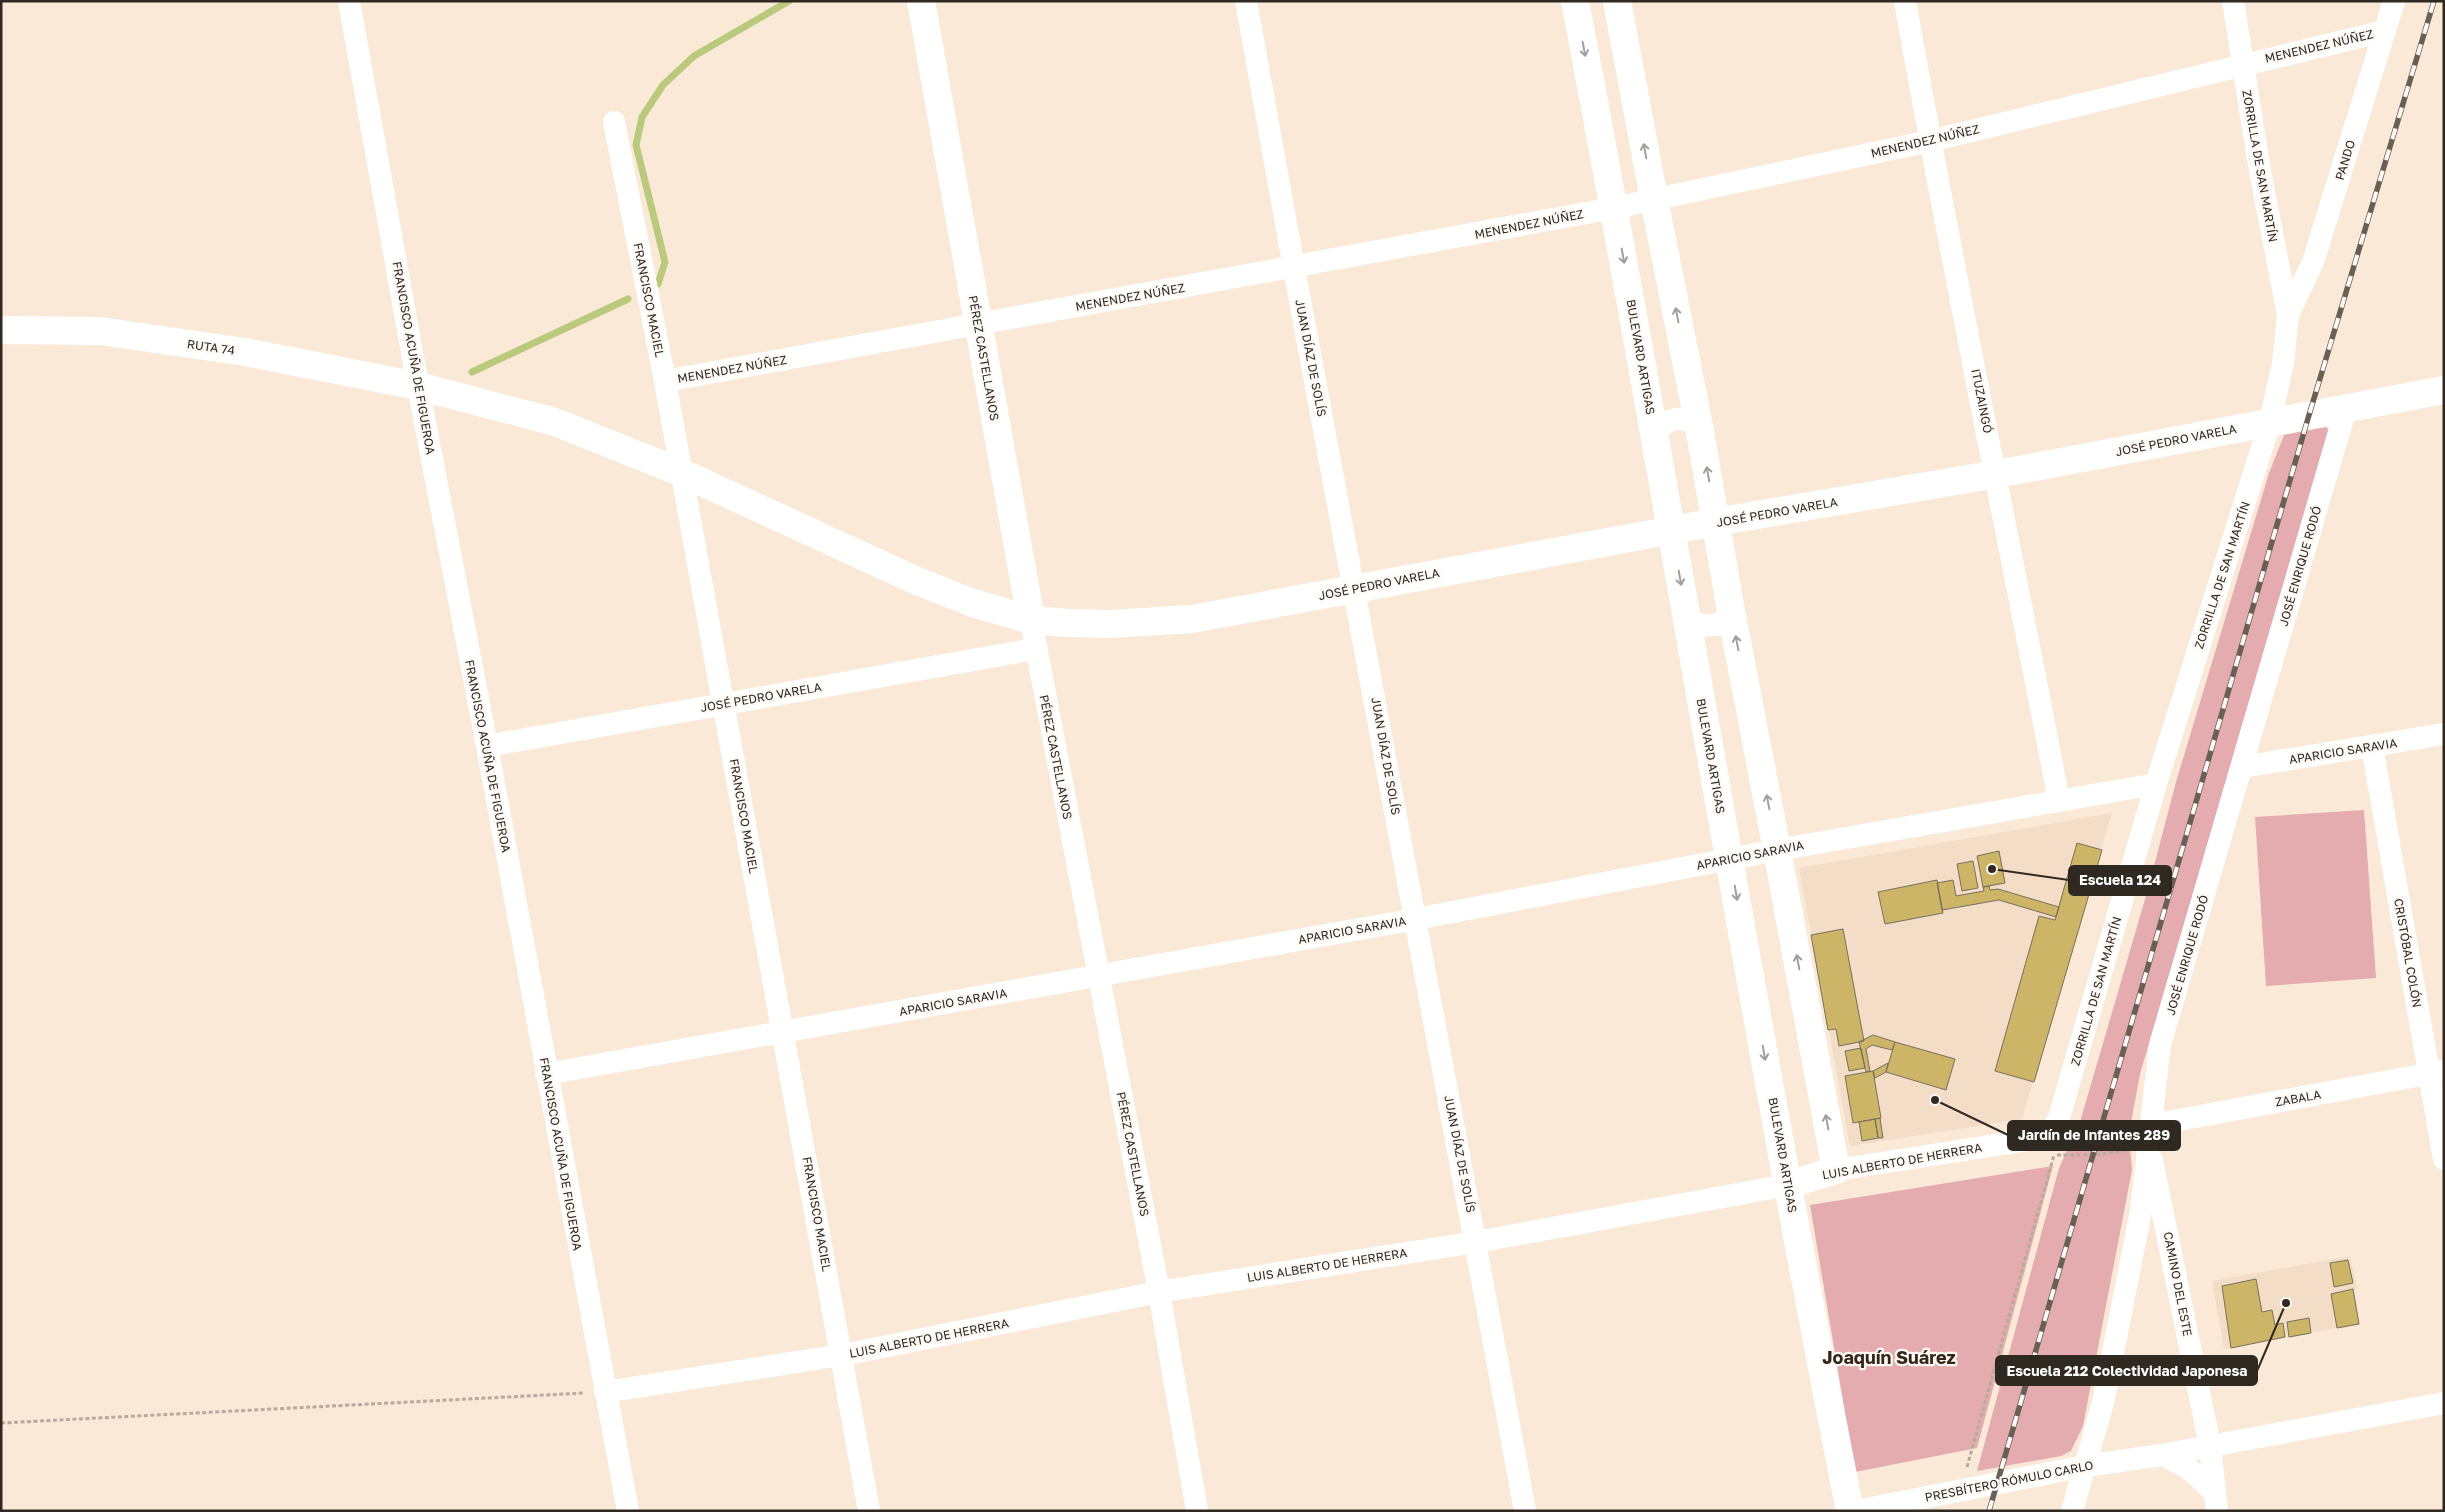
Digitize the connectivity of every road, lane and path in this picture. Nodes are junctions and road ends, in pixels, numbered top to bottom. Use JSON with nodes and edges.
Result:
{"nodes":[{"id":1,"x":349,"y":1,"type":"edge"},
{"id":2,"x":921,"y":1,"type":"edge"},
{"id":3,"x":1246,"y":1,"type":"edge"},
{"id":4,"x":1575,"y":1,"type":"edge"},
{"id":5,"x":1617,"y":1,"type":"edge"},
{"id":6,"x":1905,"y":1,"type":"edge"},
{"id":7,"x":2233,"y":1,"type":"edge"},
{"id":8,"x":2394,"y":1,"type":"edge"},
{"id":9,"x":2385,"y":31,"type":"junction"},
{"id":10,"x":2243,"y":64,"type":"junction"},
{"id":11,"x":614,"y":122,"type":"dead end"},
{"id":12,"x":1930,"y":141,"type":"junction"},
{"id":13,"x":1654,"y":199,"type":"junction"},
{"id":14,"x":1614,"y":208,"type":"junction"},
{"id":15,"x":1294,"y":268,"type":"junction"},
{"id":16,"x":2288,"y":315,"type":"junction"},
{"id":17,"x":978,"y":325,"type":"junction"},
{"id":18,"x":1,"y":330,"type":"edge"},
{"id":19,"x":665,"y":381,"type":"junction"},
{"id":20,"x":418,"y":386,"type":"junction"},
{"id":21,"x":2444,"y":390,"type":"edge"},
{"id":22,"x":2346,"y":408,"type":"junction"},
{"id":23,"x":2270,"y":422,"type":"junction"},
{"id":24,"x":1699,"y":426,"type":"junction"},
{"id":25,"x":1655,"y":433,"type":"junction"},
{"id":26,"x":680,"y":472,"type":"junction"},
{"id":27,"x":1997,"y":474,"type":"junction"},
{"id":28,"x":1716,"y":522,"type":"junction"},
{"id":29,"x":1672,"y":530,"type":"junction"},
{"id":30,"x":1355,"y":589,"type":"junction"},
{"id":31,"x":1731,"y":611,"type":"junction"},
{"id":32,"x":1686,"y":617,"type":"junction"},
{"id":33,"x":1030,"y":620,"type":"junction"},
{"id":34,"x":1035,"y":649,"type":"junction"},
{"id":35,"x":724,"y":704,"type":"junction"},
{"id":36,"x":2444,"y":734,"type":"edge"},
{"id":37,"x":487,"y":746,"type":"junction"},
{"id":38,"x":2372,"y":746,"type":"junction"},
{"id":39,"x":2242,"y":767,"type":"junction"},
{"id":40,"x":2156,"y":784,"type":"junction"},
{"id":41,"x":2060,"y":801,"type":"junction"},
{"id":42,"x":1778,"y":850,"type":"junction"},
{"id":43,"x":1730,"y":859,"type":"junction"},
{"id":44,"x":1416,"y":919,"type":"junction"},
{"id":45,"x":1099,"y":976,"type":"junction"},
{"id":46,"x":784,"y":1032,"type":"junction"},
{"id":47,"x":2436,"y":1072,"type":"edge"},
{"id":48,"x":546,"y":1074,"type":"junction"},
{"id":49,"x":2152,"y":1125,"type":"junction"},
{"id":50,"x":2051,"y":1145,"type":"junction"},
{"id":51,"x":2149,"y":1147,"type":"junction"},
{"id":52,"x":2444,"y":1159,"type":"edge"},
{"id":53,"x":1836,"y":1170,"type":"junction"},
{"id":54,"x":1788,"y":1185,"type":"junction"},
{"id":55,"x":1476,"y":1242,"type":"junction"},
{"id":56,"x":1159,"y":1292,"type":"junction"},
{"id":57,"x":842,"y":1355,"type":"junction"},
{"id":58,"x":605,"y":1392,"type":"junction"},
{"id":59,"x":2444,"y":1403,"type":"edge"},
{"id":60,"x":1,"y":1423,"type":"edge"},
{"id":61,"x":2210,"y":1446,"type":"junction"},
{"id":62,"x":2162,"y":1455,"type":"junction"},
{"id":63,"x":2085,"y":1466,"type":"junction"},
{"id":64,"x":1961,"y":1489,"type":"junction"},
{"id":65,"x":2216,"y":1502,"type":"edge"},
{"id":66,"x":628,"y":1511,"type":"edge"},
{"id":67,"x":869,"y":1511,"type":"edge"},
{"id":68,"x":1197,"y":1511,"type":"edge"},
{"id":69,"x":1525,"y":1511,"type":"edge"},
{"id":70,"x":1850,"y":1511,"type":"edge"},
{"id":71,"x":1856,"y":1511,"type":"edge"},
{"id":72,"x":2072,"y":1511,"type":"edge"}],
"edges":[{"from":1,"to":20,"type":"street","name":"FRANCISCO ACUÑA DE FIGUEROA"},
{"from":2,"to":17,"type":"street","name":"PÉREZ CASTELLANOS"},
{"from":3,"to":15,"type":"street","name":"JUAN DÍAZ DE SOLÍS"},
{"from":4,"to":14,"type":"street","name":"BULEVARD ARTIGAS","one_way":true},
{"from":13,"to":5,"type":"street","one_way":true},
{"from":6,"to":12,"type":"street","name":"ITUZAINGÓ"},
{"from":7,"to":10,"type":"street","name":"ZORRILLA DE SAN MARTÍN"},
{"from":8,"to":9,"type":"street","name":"PANDO"},
{"from":9,"to":10,"type":"street","name":"MENENDEZ NÚÑEZ"},
{"from":9,"to":16,"type":"street","name":"PANDO"},
{"from":10,"to":12,"type":"street","name":"MENENDEZ NÚÑEZ"},
{"from":10,"to":16,"type":"street","name":"ZORRILLA DE SAN MARTÍN"},
{"from":11,"to":19,"type":"street","name":"FRANCISCO MACIEL"},
{"from":12,"to":13,"type":"street","name":"MENENDEZ NÚÑEZ"},
{"from":12,"to":27,"type":"street","name":"ITUZAINGÓ"},
{"from":13,"to":14,"type":"street","name":"MENENDEZ NÚÑEZ"},
{"from":24,"to":13,"type":"street","one_way":true},
{"from":14,"to":15,"type":"street","name":"MENENDEZ NÚÑEZ"},
{"from":14,"to":25,"type":"street","name":"BULEVARD ARTIGAS","one_way":true},
{"from":15,"to":17,"type":"street","name":"MENENDEZ NÚÑEZ"},
{"from":15,"to":30,"type":"street","name":"JUAN DÍAZ DE SOLÍS"},
{"from":16,"to":23,"type":"street","name":"ZORRILLA DE SAN MARTÍN"},
{"from":17,"to":19,"type":"street","name":"MENENDEZ NÚÑEZ"},
{"from":17,"to":33,"type":"street","name":"PÉREZ CASTELLANOS"},
{"from":18,"to":20,"type":"street","name":"RUTA 74"},
{"from":19,"to":26,"type":"street","name":"FRANCISCO MACIEL"},
{"from":20,"to":26,"type":"street","name":"RUTA 74"},
{"from":20,"to":37,"type":"street","name":"FRANCISCO ACUÑA DE FIGUEROA"},
{"from":21,"to":22,"type":"street","name":"JOSÉ PEDRO VARELA"},
{"from":22,"to":23,"type":"street","name":"JOSÉ PEDRO VARELA"},
{"from":22,"to":39,"type":"street","name":"JOSÉ ENRIQUE RODÓ"},
{"from":23,"to":27,"type":"street","name":"JOSÉ PEDRO VARELA"},
{"from":23,"to":40,"type":"street","name":"ZORRILLA DE SAN MARTÍN"},
{"from":24,"to":25,"type":"street"},
{"from":28,"to":24,"type":"street","one_way":true},
{"from":25,"to":29,"type":"street","name":"BULEVARD ARTIGAS"},
{"from":26,"to":33,"type":"street","name":"JOSÉ PEDRO VARELA"},
{"from":26,"to":35,"type":"street","name":"FRANCISCO MACIEL"},
{"from":27,"to":28,"type":"street","name":"JOSÉ PEDRO VARELA"},
{"from":27,"to":41,"type":"street","name":"ITUZAINGÓ"},
{"from":28,"to":29,"type":"street","name":"JOSÉ PEDRO VARELA"},
{"from":28,"to":31,"type":"street"},
{"from":29,"to":30,"type":"street","name":"JOSÉ PEDRO VARELA"},
{"from":29,"to":32,"type":"street","name":"BULEVARD ARTIGAS","one_way":true},
{"from":30,"to":33,"type":"street","name":"JOSÉ PEDRO VARELA"},
{"from":30,"to":44,"type":"street","name":"JUAN DÍAZ DE SOLÍS"},
{"from":31,"to":32,"type":"street"},
{"from":42,"to":31,"type":"street","one_way":true},
{"from":32,"to":43,"type":"street","name":"BULEVARD ARTIGAS"},
{"from":33,"to":34,"type":"street","name":"PÉREZ CASTELLANOS"},
{"from":34,"to":35,"type":"street","name":"JOSÉ PEDRO VARELA"},
{"from":34,"to":45,"type":"street","name":"PÉREZ CASTELLANOS"},
{"from":35,"to":37,"type":"street","name":"JOSÉ PEDRO VARELA"},
{"from":35,"to":46,"type":"street","name":"FRANCISCO MACIEL"},
{"from":36,"to":38,"type":"street","name":"APARICIO SARAVIA"},
{"from":37,"to":48,"type":"street","name":"FRANCISCO ACUÑA DE FIGUEROA"},
{"from":38,"to":39,"type":"street","name":"APARICIO SARAVIA"},
{"from":38,"to":47,"type":"street","name":"CRISTÓBAL COLÓN"},
{"from":39,"to":49,"type":"street","name":"JOSÉ ENRIQUE RODÓ"},
{"from":40,"to":41,"type":"street","name":"APARICIO SARAVIA"},
{"from":40,"to":50,"type":"street","name":"ZORRILLA DE SAN MARTÍN"},
{"from":41,"to":42,"type":"street","name":"APARICIO SARAVIA"},
{"from":42,"to":43,"type":"street","name":"APARICIO SARAVIA"},
{"from":53,"to":42,"type":"street","one_way":true},
{"from":43,"to":44,"type":"street","name":"APARICIO SARAVIA"},
{"from":43,"to":54,"type":"street","name":"BULEVARD ARTIGAS","one_way":true},
{"from":44,"to":45,"type":"street","name":"APARICIO SARAVIA"},
{"from":44,"to":55,"type":"street","name":"JUAN DÍAZ DE SOLÍS"},
{"from":45,"to":46,"type":"street","name":"APARICIO SARAVIA"},
{"from":45,"to":56,"type":"street","name":"PÉREZ CASTELLANOS"},
{"from":46,"to":48,"type":"street","name":"APARICIO SARAVIA"},
{"from":46,"to":57,"type":"street","name":"FRANCISCO MACIEL"},
{"from":47,"to":49,"type":"street","name":"ZABALA"},
{"from":47,"to":52,"type":"street","name":"CRISTÓBAL COLÓN"},
{"from":48,"to":58,"type":"street","name":"FRANCISCO ACUÑA DE FIGUEROA"},
{"from":49,"to":51,"type":"street","name":"JOSÉ ENRIQUE RODÓ"},
{"from":50,"to":51,"type":"path"},
{"from":50,"to":53,"type":"street","name":"LUIS ALBERTO DE HERRERA"},
{"from":50,"to":64,"type":"path"},
{"from":51,"to":61,"type":"street","name":"CAMINO DEL ESTE"},
{"from":51,"to":63,"type":"street","name":"JOSÉ ENRIQUE RODÓ"},
{"from":53,"to":54,"type":"street","name":"LUIS ALBERTO DE HERRERA"},
{"from":54,"to":55,"type":"street","name":"LUIS ALBERTO DE HERRERA"},
{"from":54,"to":70,"type":"street","name":"BULEVARD ARTIGAS"},
{"from":55,"to":56,"type":"street","name":"LUIS ALBERTO DE HERRERA"},
{"from":55,"to":69,"type":"street","name":"JUAN DÍAZ DE SOLÍS"},
{"from":56,"to":57,"type":"street","name":"LUIS ALBERTO DE HERRERA"},
{"from":56,"to":68,"type":"street","name":"PÉREZ CASTELLANOS"},
{"from":57,"to":58,"type":"street","name":"LUIS ALBERTO DE HERRERA"},
{"from":57,"to":67,"type":"street","name":"FRANCISCO MACIEL"},
{"from":58,"to":60,"type":"path"},
{"from":58,"to":66,"type":"street","name":"FRANCISCO ACUÑA DE FIGUEROA"},
{"from":59,"to":61,"type":"street","name":"PRESBÍTERO RÓMULO CARLO"},
{"from":61,"to":62,"type":"street","name":"PRESBÍTERO RÓMULO CARLO"},
{"from":61,"to":65,"type":"street","name":"CAMINO DEL ESTE"},
{"from":62,"to":63,"type":"street","name":"PRESBÍTERO RÓMULO CARLO"},
{"from":62,"to":65,"type":"street"},
{"from":63,"to":64,"type":"street","name":"PRESBÍTERO RÓMULO CARLO"},
{"from":63,"to":72,"type":"street","name":"JOSÉ ENRIQUE RODÓ"},
{"from":64,"to":71,"type":"street","name":"PRESBÍTERO RÓMULO CARLO"}]}
